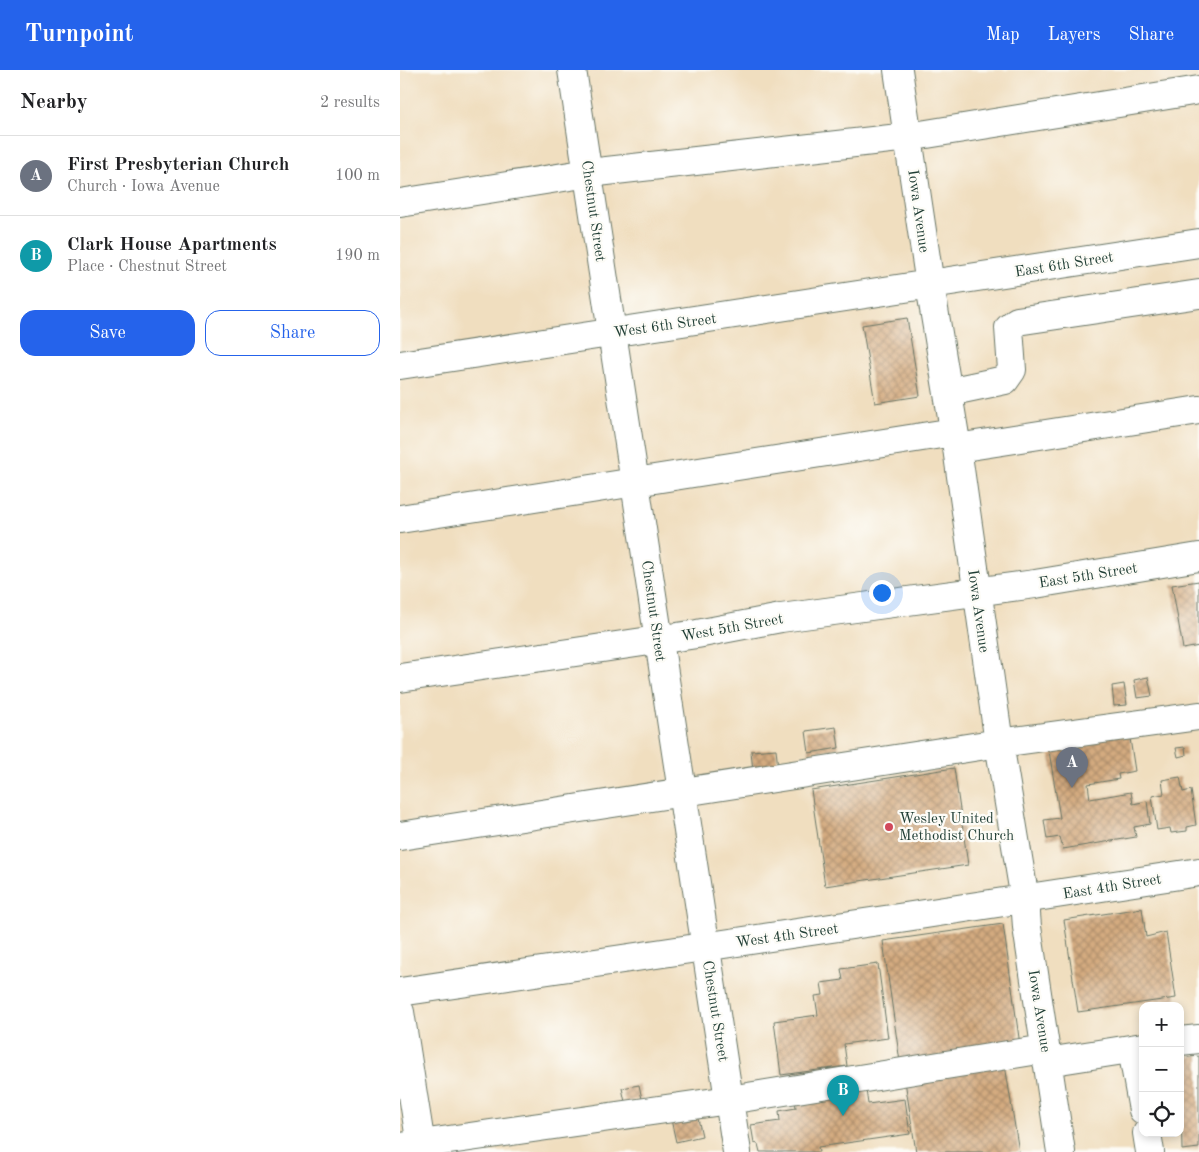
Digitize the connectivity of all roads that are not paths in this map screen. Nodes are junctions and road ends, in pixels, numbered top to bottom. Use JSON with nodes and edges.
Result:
{"nodes":[{"id":1,"x":572,"y":70,"type":"edge"},
{"id":2,"x":898,"y":70,"type":"edge"},
{"id":3,"x":1199,"y":90,"type":"edge"},
{"id":4,"x":908,"y":137,"type":"junction"},
{"id":5,"x":590,"y":172,"type":"junction"},
{"id":6,"x":400,"y":203,"type":"edge"},
{"id":7,"x":1199,"y":243,"type":"edge"},
{"id":8,"x":930,"y":285,"type":"junction"},
{"id":9,"x":1199,"y":294,"type":"edge"},
{"id":10,"x":611,"y":332,"type":"junction"},
{"id":11,"x":400,"y":365,"type":"edge"},
{"id":12,"x":948,"y":392,"type":"junction"},
{"id":13,"x":1199,"y":410,"type":"edge"},
{"id":14,"x":956,"y":440,"type":"junction"},
{"id":15,"x":636,"y":482,"type":"junction"},
{"id":16,"x":400,"y":518,"type":"edge"},
{"id":17,"x":1199,"y":557,"type":"edge"},
{"id":18,"x":976,"y":592,"type":"junction"},
{"id":19,"x":659,"y":639,"type":"junction"},
{"id":20,"x":400,"y":678,"type":"edge"},
{"id":21,"x":1199,"y":716,"type":"edge"},
{"id":22,"x":999,"y":743,"type":"junction"},
{"id":23,"x":681,"y":791,"type":"junction"},
{"id":24,"x":400,"y":836,"type":"edge"},
{"id":25,"x":1199,"y":872,"type":"edge"},
{"id":26,"x":1025,"y":900,"type":"junction"},
{"id":27,"x":706,"y":946,"type":"junction"},
{"id":28,"x":400,"y":992,"type":"edge"},
{"id":29,"x":400,"y":1012,"type":"edge"},
{"id":30,"x":1199,"y":1038,"type":"edge"},
{"id":31,"x":1184,"y":1040,"type":"edge"},
{"id":32,"x":1137,"y":1048,"type":"edge"},
{"id":33,"x":1046,"y":1056,"type":"junction"},
{"id":34,"x":1141,"y":1092,"type":"edge"},
{"id":35,"x":729,"y":1100,"type":"junction"},
{"id":36,"x":1148,"y":1137,"type":"edge"},
{"id":37,"x":414,"y":1147,"type":"edge"},
{"id":38,"x":737,"y":1152,"type":"edge"},
{"id":39,"x":1061,"y":1152,"type":"edge"},
{"id":40,"x":1150,"y":1152,"type":"edge"}],
"edges":[{"from":1,"to":5,"type":"street","name":"Chestnut Street"},
{"from":2,"to":4,"type":"street","name":"Iowa Avenue"},
{"from":3,"to":4,"type":"street"},
{"from":4,"to":5,"type":"street"},
{"from":4,"to":8,"type":"street","name":"Iowa Avenue"},
{"from":5,"to":6,"type":"street"},
{"from":5,"to":10,"type":"street","name":"Chestnut Street"},
{"from":7,"to":8,"type":"street","name":"East 6th Street"},
{"from":8,"to":10,"type":"street","name":"West 6th Street"},
{"from":8,"to":12,"type":"street","name":"Iowa Avenue"},
{"from":9,"to":12,"type":"street"},
{"from":10,"to":11,"type":"street","name":"West 6th Street"},
{"from":10,"to":15,"type":"street","name":"Chestnut Street"},
{"from":12,"to":14,"type":"street","name":"Iowa Avenue"},
{"from":13,"to":14,"type":"street"},
{"from":14,"to":15,"type":"street"},
{"from":14,"to":18,"type":"street","name":"Iowa Avenue"},
{"from":15,"to":16,"type":"street"},
{"from":15,"to":19,"type":"street","name":"Chestnut Street"},
{"from":17,"to":18,"type":"street","name":"East 5th Street"},
{"from":18,"to":19,"type":"street","name":"West 5th Street"},
{"from":18,"to":22,"type":"street","name":"Iowa Avenue"},
{"from":19,"to":20,"type":"street","name":"West 5th Street"},
{"from":19,"to":23,"type":"street","name":"Chestnut Street"},
{"from":21,"to":22,"type":"street"},
{"from":22,"to":23,"type":"street"},
{"from":22,"to":26,"type":"street","name":"Iowa Avenue"},
{"from":23,"to":24,"type":"street"},
{"from":23,"to":27,"type":"street","name":"Chestnut Street"},
{"from":25,"to":26,"type":"street","name":"East 4th Street"},
{"from":26,"to":27,"type":"street","name":"West 4th Street"},
{"from":26,"to":33,"type":"street","name":"Iowa Avenue"},
{"from":27,"to":28,"type":"street","name":"West 4th Street"},
{"from":27,"to":35,"type":"street","name":"Chestnut Street"},
{"from":29,"to":37,"type":"street"},
{"from":30,"to":31,"type":"street"},
{"from":32,"to":33,"type":"street"},
{"from":32,"to":34,"type":"street"},
{"from":33,"to":35,"type":"street"},
{"from":33,"to":39,"type":"street","name":"Iowa Avenue"},
{"from":35,"to":37,"type":"street"},
{"from":35,"to":38,"type":"street","name":"Chestnut Street"},
{"from":36,"to":40,"type":"street"}]}
